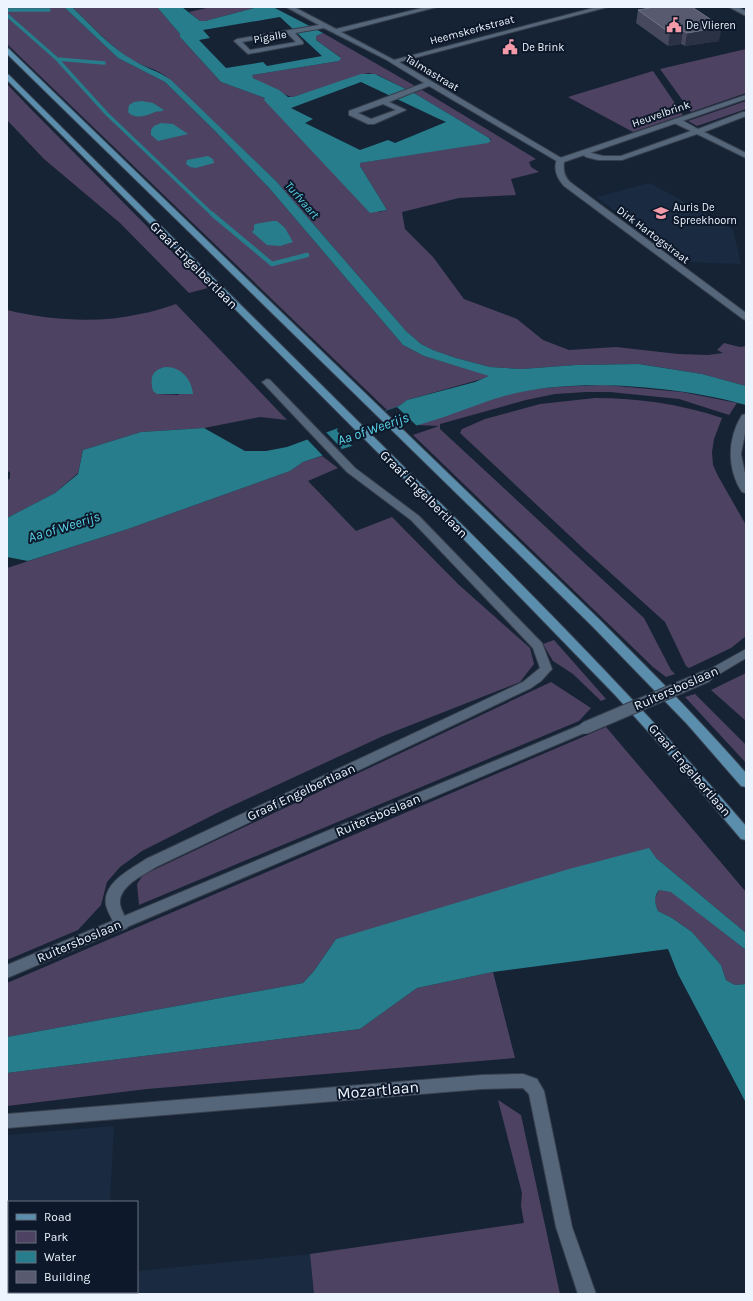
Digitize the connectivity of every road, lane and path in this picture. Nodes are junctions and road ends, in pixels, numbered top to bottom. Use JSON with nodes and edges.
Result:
{"nodes":[{"id":1,"x":290,"y":7,"type":"edge"},
{"id":2,"x":434,"y":7,"type":"edge"},
{"id":3,"x":606,"y":7,"type":"edge"},
{"id":4,"x":732,"y":7,"type":"edge"},
{"id":5,"x":746,"y":14,"type":"edge"},
{"id":6,"x":325,"y":26,"type":"junction"},
{"id":7,"x":336,"y":31,"type":"junction"},
{"id":8,"x":292,"y":32,"type":"junction"},
{"id":9,"x":7,"y":50,"type":"edge"},
{"id":10,"x":393,"y":62,"type":"junction"},
{"id":11,"x":7,"y":76,"type":"edge"},
{"id":12,"x":429,"y":84,"type":"junction"},
{"id":13,"x":746,"y":97,"type":"edge"},
{"id":14,"x":382,"y":102,"type":"junction"},
{"id":15,"x":746,"y":114,"type":"edge"},
{"id":16,"x":677,"y":121,"type":"junction"},
{"id":17,"x":697,"y":131,"type":"junction"},
{"id":18,"x":584,"y":153,"type":"junction"},
{"id":19,"x":746,"y":156,"type":"edge"},
{"id":20,"x":560,"y":161,"type":"junction"},
{"id":21,"x":746,"y":317,"type":"edge"},
{"id":22,"x":267,"y":382,"type":"dead end"},
{"id":23,"x":746,"y":417,"type":"edge"},
{"id":24,"x":746,"y":490,"type":"edge"},
{"id":25,"x":746,"y":653,"type":"edge"},
{"id":26,"x":746,"y":782,"type":"edge"},
{"id":27,"x":746,"y":835,"type":"edge"},
{"id":28,"x":122,"y":924,"type":"junction"},
{"id":29,"x":7,"y":972,"type":"edge"},
{"id":30,"x":7,"y":1121,"type":"edge"},
{"id":31,"x":587,"y":1294,"type":"edge"}],
"edges":[{"from":1,"to":6,"type":"street","name":"Talmastraat"},
{"from":2,"to":7,"type":"street"},
{"from":3,"to":10,"type":"street","name":"Heemskerkstraat"},
{"from":4,"to":5,"type":"street"},
{"from":6,"to":7,"type":"street","name":"Talmastraat"},
{"from":6,"to":8,"type":"street","name":"Pigalle"},
{"from":7,"to":10,"type":"street","name":"Talmastraat"},
{"from":8,"to":8,"type":"street","name":"Pigalle"},
{"from":9,"to":26,"type":"main road","name":"Graaf Engelbertlaan"},
{"from":10,"to":12,"type":"street","name":"Talmastraat"},
{"from":11,"to":27,"type":"main road","name":"Graaf Engelbertlaan"},
{"from":12,"to":14,"type":"street"},
{"from":12,"to":20,"type":"street","name":"Talmastraat"},
{"from":13,"to":16,"type":"street","name":"Heuvelbrink"},
{"from":14,"to":14,"type":"street"},
{"from":15,"to":17,"type":"street"},
{"from":16,"to":17,"type":"street"},
{"from":16,"to":18,"type":"street","name":"Heuvelbrink"},
{"from":17,"to":18,"type":"street"},
{"from":17,"to":19,"type":"street"},
{"from":18,"to":20,"type":"street","name":"Heuvelbrink"},
{"from":20,"to":21,"type":"street","name":"Dirk Hartogstraat"},
{"from":22,"to":28,"type":"street","name":"Graaf Engelbertlaan"},
{"from":23,"to":24,"type":"street"},
{"from":25,"to":28,"type":"street","name":"Ruitersboslaan","bridge":true},
{"from":28,"to":29,"type":"street","name":"Ruitersboslaan"},
{"from":30,"to":31,"type":"street","name":"Mozartlaan"}]}
